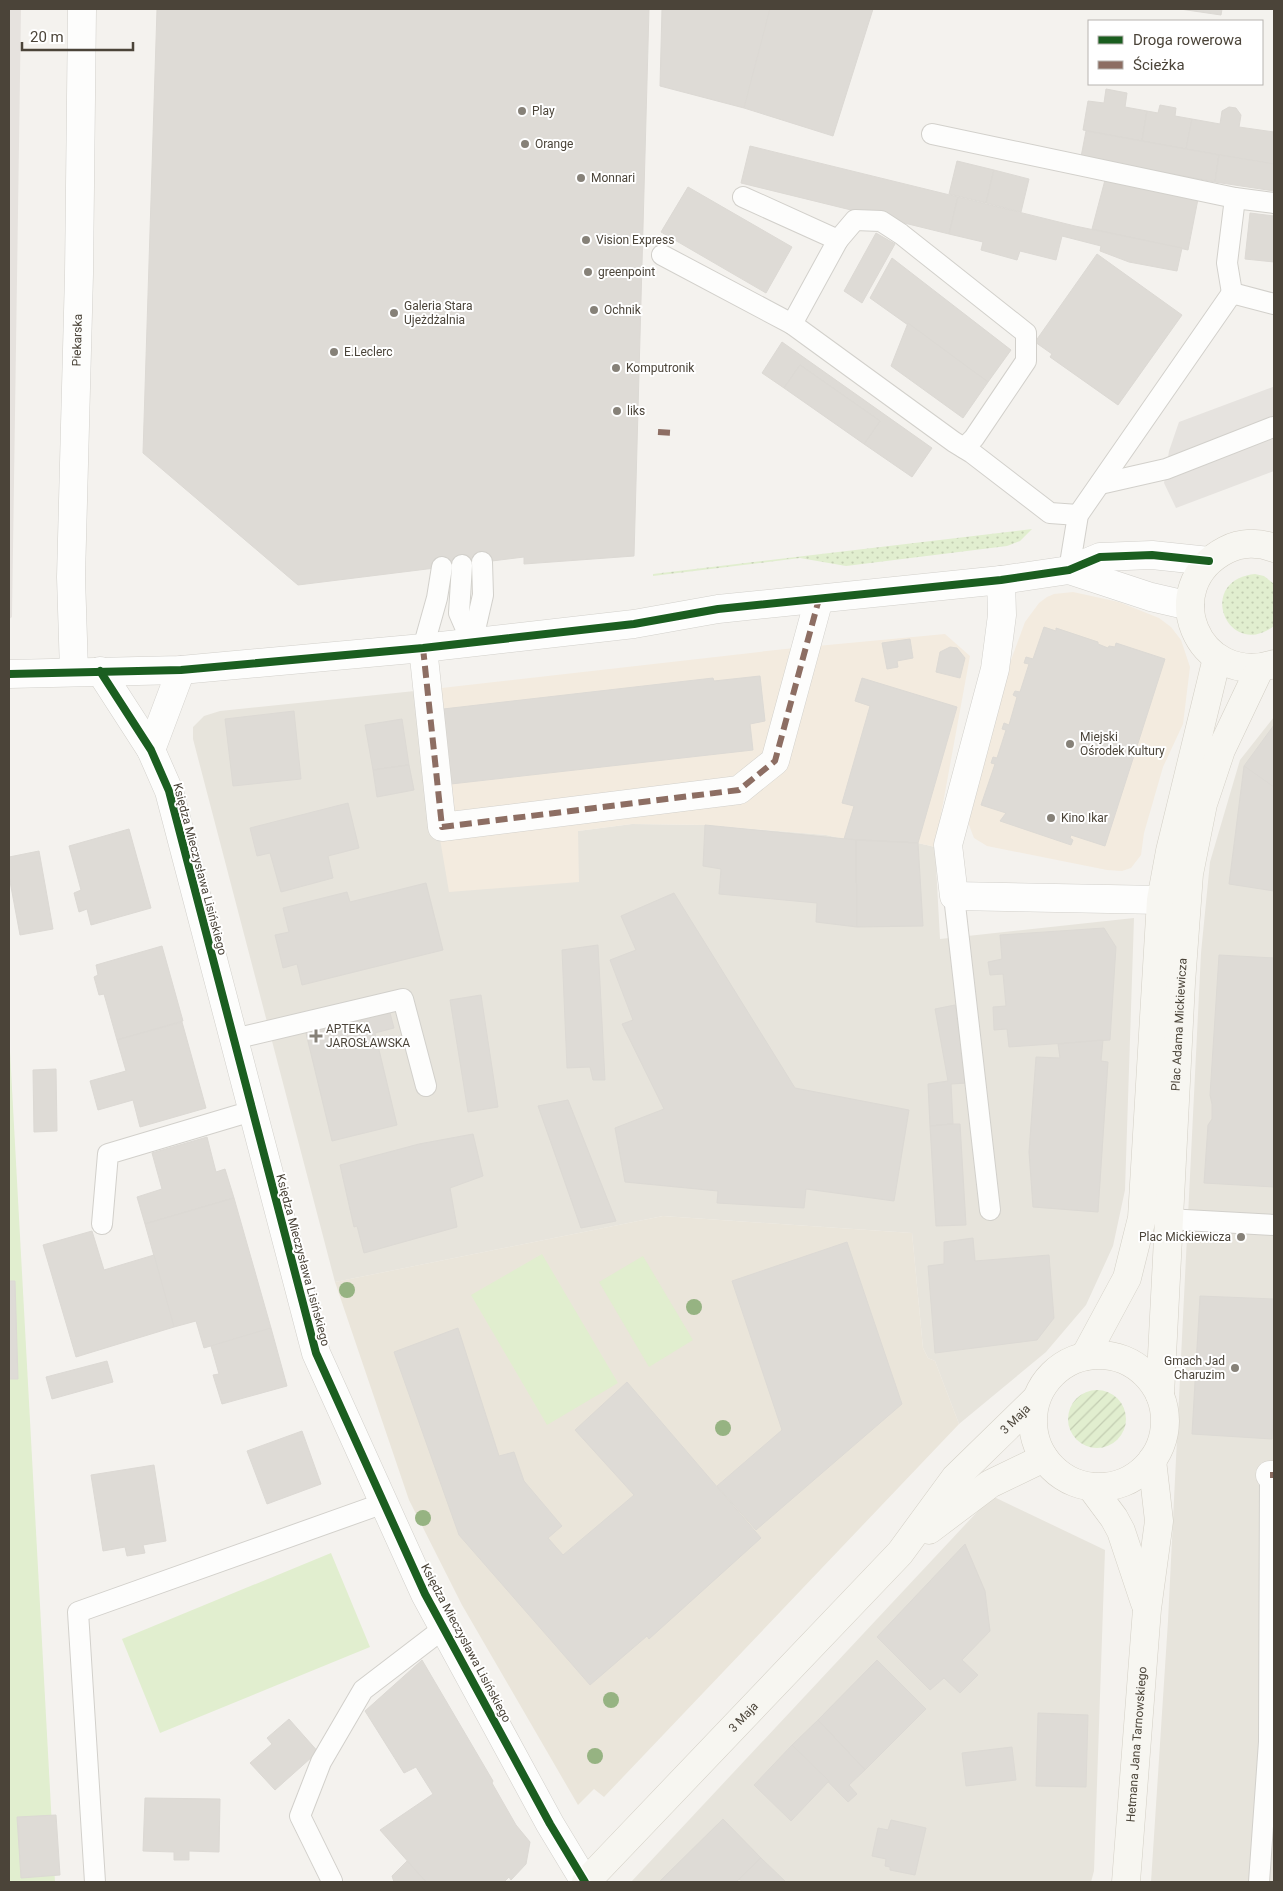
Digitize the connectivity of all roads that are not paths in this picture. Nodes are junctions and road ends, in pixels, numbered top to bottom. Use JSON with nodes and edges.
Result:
{"nodes":[{"id":1,"x":82,"y":9,"type":"edge"},
{"id":2,"x":932,"y":134,"type":"dead end"},
{"id":3,"x":743,"y":196,"type":"dead end"},
{"id":4,"x":1235,"y":198,"type":"junction"},
{"id":5,"x":1274,"y":203,"type":"edge"},
{"id":6,"x":838,"y":240,"type":"junction"},
{"id":7,"x":662,"y":255,"type":"dead end"},
{"id":8,"x":1232,"y":294,"type":"junction"},
{"id":9,"x":1274,"y":304,"type":"edge"},
{"id":10,"x":792,"y":324,"type":"junction"},
{"id":11,"x":1273,"y":427,"type":"dead end"},
{"id":12,"x":964,"y":448,"type":"junction"},
{"id":13,"x":1100,"y":484,"type":"junction"},
{"id":14,"x":1078,"y":514,"type":"junction"},
{"id":15,"x":1274,"y":548,"type":"edge"},
{"id":16,"x":1209,"y":561,"type":"junction"},
{"id":17,"x":482,"y":562,"type":"dead end"},
{"id":18,"x":1069,"y":570,"type":"junction"},
{"id":19,"x":1001,"y":580,"type":"junction"},
{"id":20,"x":819,"y":599,"type":"junction"},
{"id":21,"x":1190,"y":606,"type":"junction"},
{"id":22,"x":472,"y":643,"type":"junction"},
{"id":23,"x":423,"y":648,"type":"junction"},
{"id":24,"x":1217,"y":658,"type":"junction"},
{"id":25,"x":1267,"y":666,"type":"edge"},
{"id":26,"x":181,"y":670,"type":"junction"},
{"id":27,"x":87,"y":671,"type":"junction"},
{"id":28,"x":9,"y":674,"type":"edge"},
{"id":29,"x":151,"y":750,"type":"junction"},
{"id":30,"x":954,"y":896,"type":"junction"},
{"id":31,"x":1161,"y":900,"type":"junction"},
{"id":32,"x":234,"y":1039,"type":"junction"},
{"id":33,"x":426,"y":1086,"type":"dead end"},
{"id":34,"x":252,"y":1111,"type":"junction"},
{"id":35,"x":990,"y":1210,"type":"dead end"},
{"id":36,"x":1167,"y":1219,"type":"junction"},
{"id":37,"x":102,"y":1224,"type":"dead end"},
{"id":38,"x":1274,"y":1225,"type":"edge"},
{"id":39,"x":1085,"y":1356,"type":"junction"},
{"id":40,"x":1160,"y":1394,"type":"junction"},
{"id":41,"x":1036,"y":1400,"type":"junction"},
{"id":42,"x":1044,"y":1458,"type":"junction"},
{"id":43,"x":1152,"y":1460,"type":"junction"},
{"id":44,"x":1272,"y":1475,"type":"edge"},
{"id":45,"x":1091,"y":1487,"type":"junction"},
{"id":46,"x":384,"y":1503,"type":"junction"},
{"id":47,"x":900,"y":1553,"type":"junction"},
{"id":48,"x":1147,"y":1609,"type":"junction"},
{"id":49,"x":444,"y":1628,"type":"junction"},
{"id":50,"x":332,"y":1881,"type":"dead end"},
{"id":51,"x":95,"y":1882,"type":"edge"},
{"id":52,"x":586,"y":1882,"type":"edge"},
{"id":53,"x":1126,"y":1882,"type":"edge"},
{"id":54,"x":1259,"y":1882,"type":"edge"}],
"edges":[{"from":1,"to":27,"type":"street","name":"Piekarska"},
{"from":2,"to":4,"type":"lane"},
{"from":3,"to":6,"type":"lane"},
{"from":4,"to":5,"type":"lane"},
{"from":4,"to":8,"type":"lane"},
{"from":6,"to":10,"type":"lane"},
{"from":6,"to":12,"type":"lane"},
{"from":7,"to":10,"type":"lane"},
{"from":8,"to":9,"type":"lane"},
{"from":8,"to":13,"type":"lane"},
{"from":10,"to":12,"type":"lane"},
{"from":11,"to":13,"type":"lane"},
{"from":12,"to":14,"type":"lane"},
{"from":13,"to":14,"type":"lane"},
{"from":14,"to":18,"type":"lane"},
{"from":15,"to":16,"type":"main road"},
{"from":16,"to":18,"type":"street"},
{"from":16,"to":21,"type":"main road"},
{"from":17,"to":22,"type":"lane"},
{"from":18,"to":19,"type":"street"},
{"from":18,"to":21,"type":"street"},
{"from":19,"to":20,"type":"street"},
{"from":19,"to":30,"type":"street"},
{"from":20,"to":22,"type":"street"},
{"from":20,"to":23,"type":"street"},
{"from":21,"to":24,"type":"main road"},
{"from":22,"to":23,"type":"street"},
{"from":22,"to":23,"type":"lane"},
{"from":23,"to":26,"type":"street"},
{"from":24,"to":25,"type":"main road"},
{"from":24,"to":31,"type":"main road","name":"Plac Adama Mickiewicza"},
{"from":25,"to":36,"type":"main road","name":"Plac Adama Mickiewicza"},
{"from":26,"to":27,"type":"street"},
{"from":26,"to":29,"type":"street"},
{"from":27,"to":28,"type":"street"},
{"from":27,"to":29,"type":"street","name":"Księdza Mieczysława Lisińskiego"},
{"from":29,"to":32,"type":"street","name":"Księdza Mieczysława Lisińskiego"},
{"from":30,"to":31,"type":"street"},
{"from":30,"to":35,"type":"lane"},
{"from":31,"to":39,"type":"main road","name":"Plac Adama Mickiewicza"},
{"from":32,"to":33,"type":"lane"},
{"from":32,"to":34,"type":"street","name":"Księdza Mieczysława Lisińskiego"},
{"from":34,"to":37,"type":"lane"},
{"from":34,"to":46,"type":"street","name":"Księdza Mieczysława Lisińskiego"},
{"from":36,"to":38,"type":"lane"},
{"from":36,"to":40,"type":"main road","name":"Plac Adama Mickiewicza"},
{"from":39,"to":40,"type":"main road"},
{"from":39,"to":41,"type":"main road"},
{"from":40,"to":43,"type":"main road"},
{"from":41,"to":42,"type":"main road"},
{"from":41,"to":47,"type":"main road","name":"3 Maja"},
{"from":42,"to":45,"type":"main road"},
{"from":42,"to":47,"type":"main road","name":"3 Maja"},
{"from":43,"to":45,"type":"main road"},
{"from":43,"to":48,"type":"main road","name":"Hetmana Jana Tarnowskiego"},
{"from":44,"to":54,"type":"lane"},
{"from":45,"to":48,"type":"main road","name":"Hetmana Jana Tarnowskiego"},
{"from":46,"to":49,"type":"street","name":"Księdza Mieczysława Lisińskiego"},
{"from":46,"to":51,"type":"lane"},
{"from":47,"to":52,"type":"main road","name":"3 Maja"},
{"from":48,"to":53,"type":"main road","name":"Hetmana Jana Tarnowskiego"},
{"from":49,"to":50,"type":"lane"},
{"from":49,"to":52,"type":"street","name":"Księdza Mieczysława Lisińskiego"}]}
